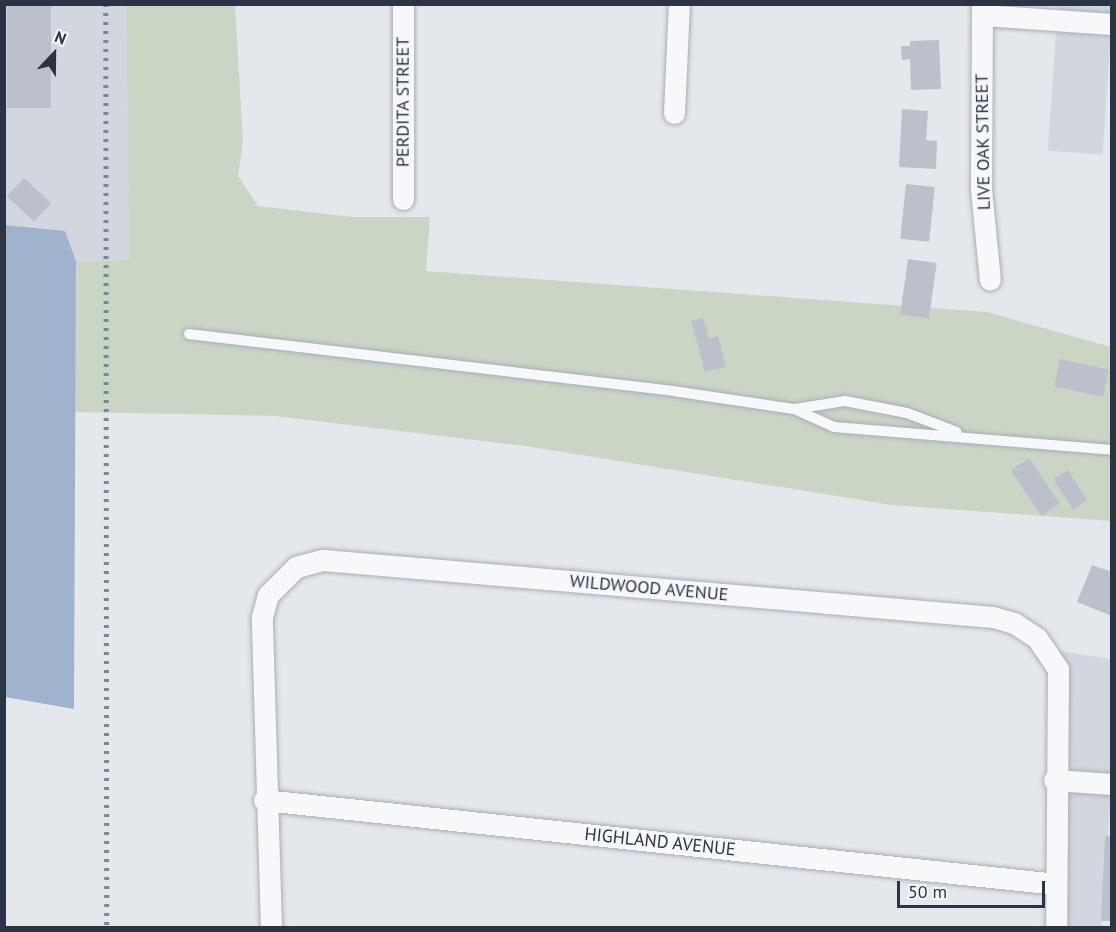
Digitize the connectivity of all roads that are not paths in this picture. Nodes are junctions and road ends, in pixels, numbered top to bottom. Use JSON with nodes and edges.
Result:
{"nodes":[{"id":1,"x":403,"y":4,"type":"edge"},
{"id":2,"x":679,"y":4,"type":"edge"},
{"id":3,"x":982,"y":10,"type":"edge"},
{"id":4,"x":1112,"y":24,"type":"edge"},
{"id":5,"x":674,"y":113,"type":"dead end"},
{"id":6,"x":403,"y":199,"type":"dead end"},
{"id":7,"x":990,"y":280,"type":"dead end"},
{"id":8,"x":189,"y":334,"type":"dead end"},
{"id":9,"x":794,"y":409,"type":"junction"},
{"id":10,"x":962,"y":434,"type":"junction"},
{"id":11,"x":1112,"y":450,"type":"edge"},
{"id":12,"x":1054,"y":780,"type":"junction"},
{"id":13,"x":1112,"y":784,"type":"edge"},
{"id":14,"x":264,"y":800,"type":"junction"},
{"id":15,"x":1056,"y":884,"type":"junction"},
{"id":16,"x":271,"y":927,"type":"edge"},
{"id":17,"x":1056,"y":927,"type":"edge"}],
"edges":[{"from":1,"to":6,"type":"street","name":"PERDITA STREET"},
{"from":2,"to":5,"type":"street"},
{"from":3,"to":4,"type":"street"},
{"from":3,"to":7,"type":"street","name":"LIVE OAK STREET"},
{"from":8,"to":9,"type":"lane"},
{"from":9,"to":10,"type":"lane"},
{"from":9,"to":10,"type":"lane"},
{"from":10,"to":11,"type":"lane"},
{"from":12,"to":13,"type":"street"},
{"from":12,"to":14,"type":"street","name":"WILDWOOD AVENUE"},
{"from":12,"to":15,"type":"street","name":"WILDWOOD AVENUE"},
{"from":14,"to":15,"type":"street","name":"HIGHLAND AVENUE"},
{"from":14,"to":16,"type":"street","name":"WILDWOOD AVENUE"},
{"from":15,"to":17,"type":"street","name":"WILDWOOD AVENUE"}]}
